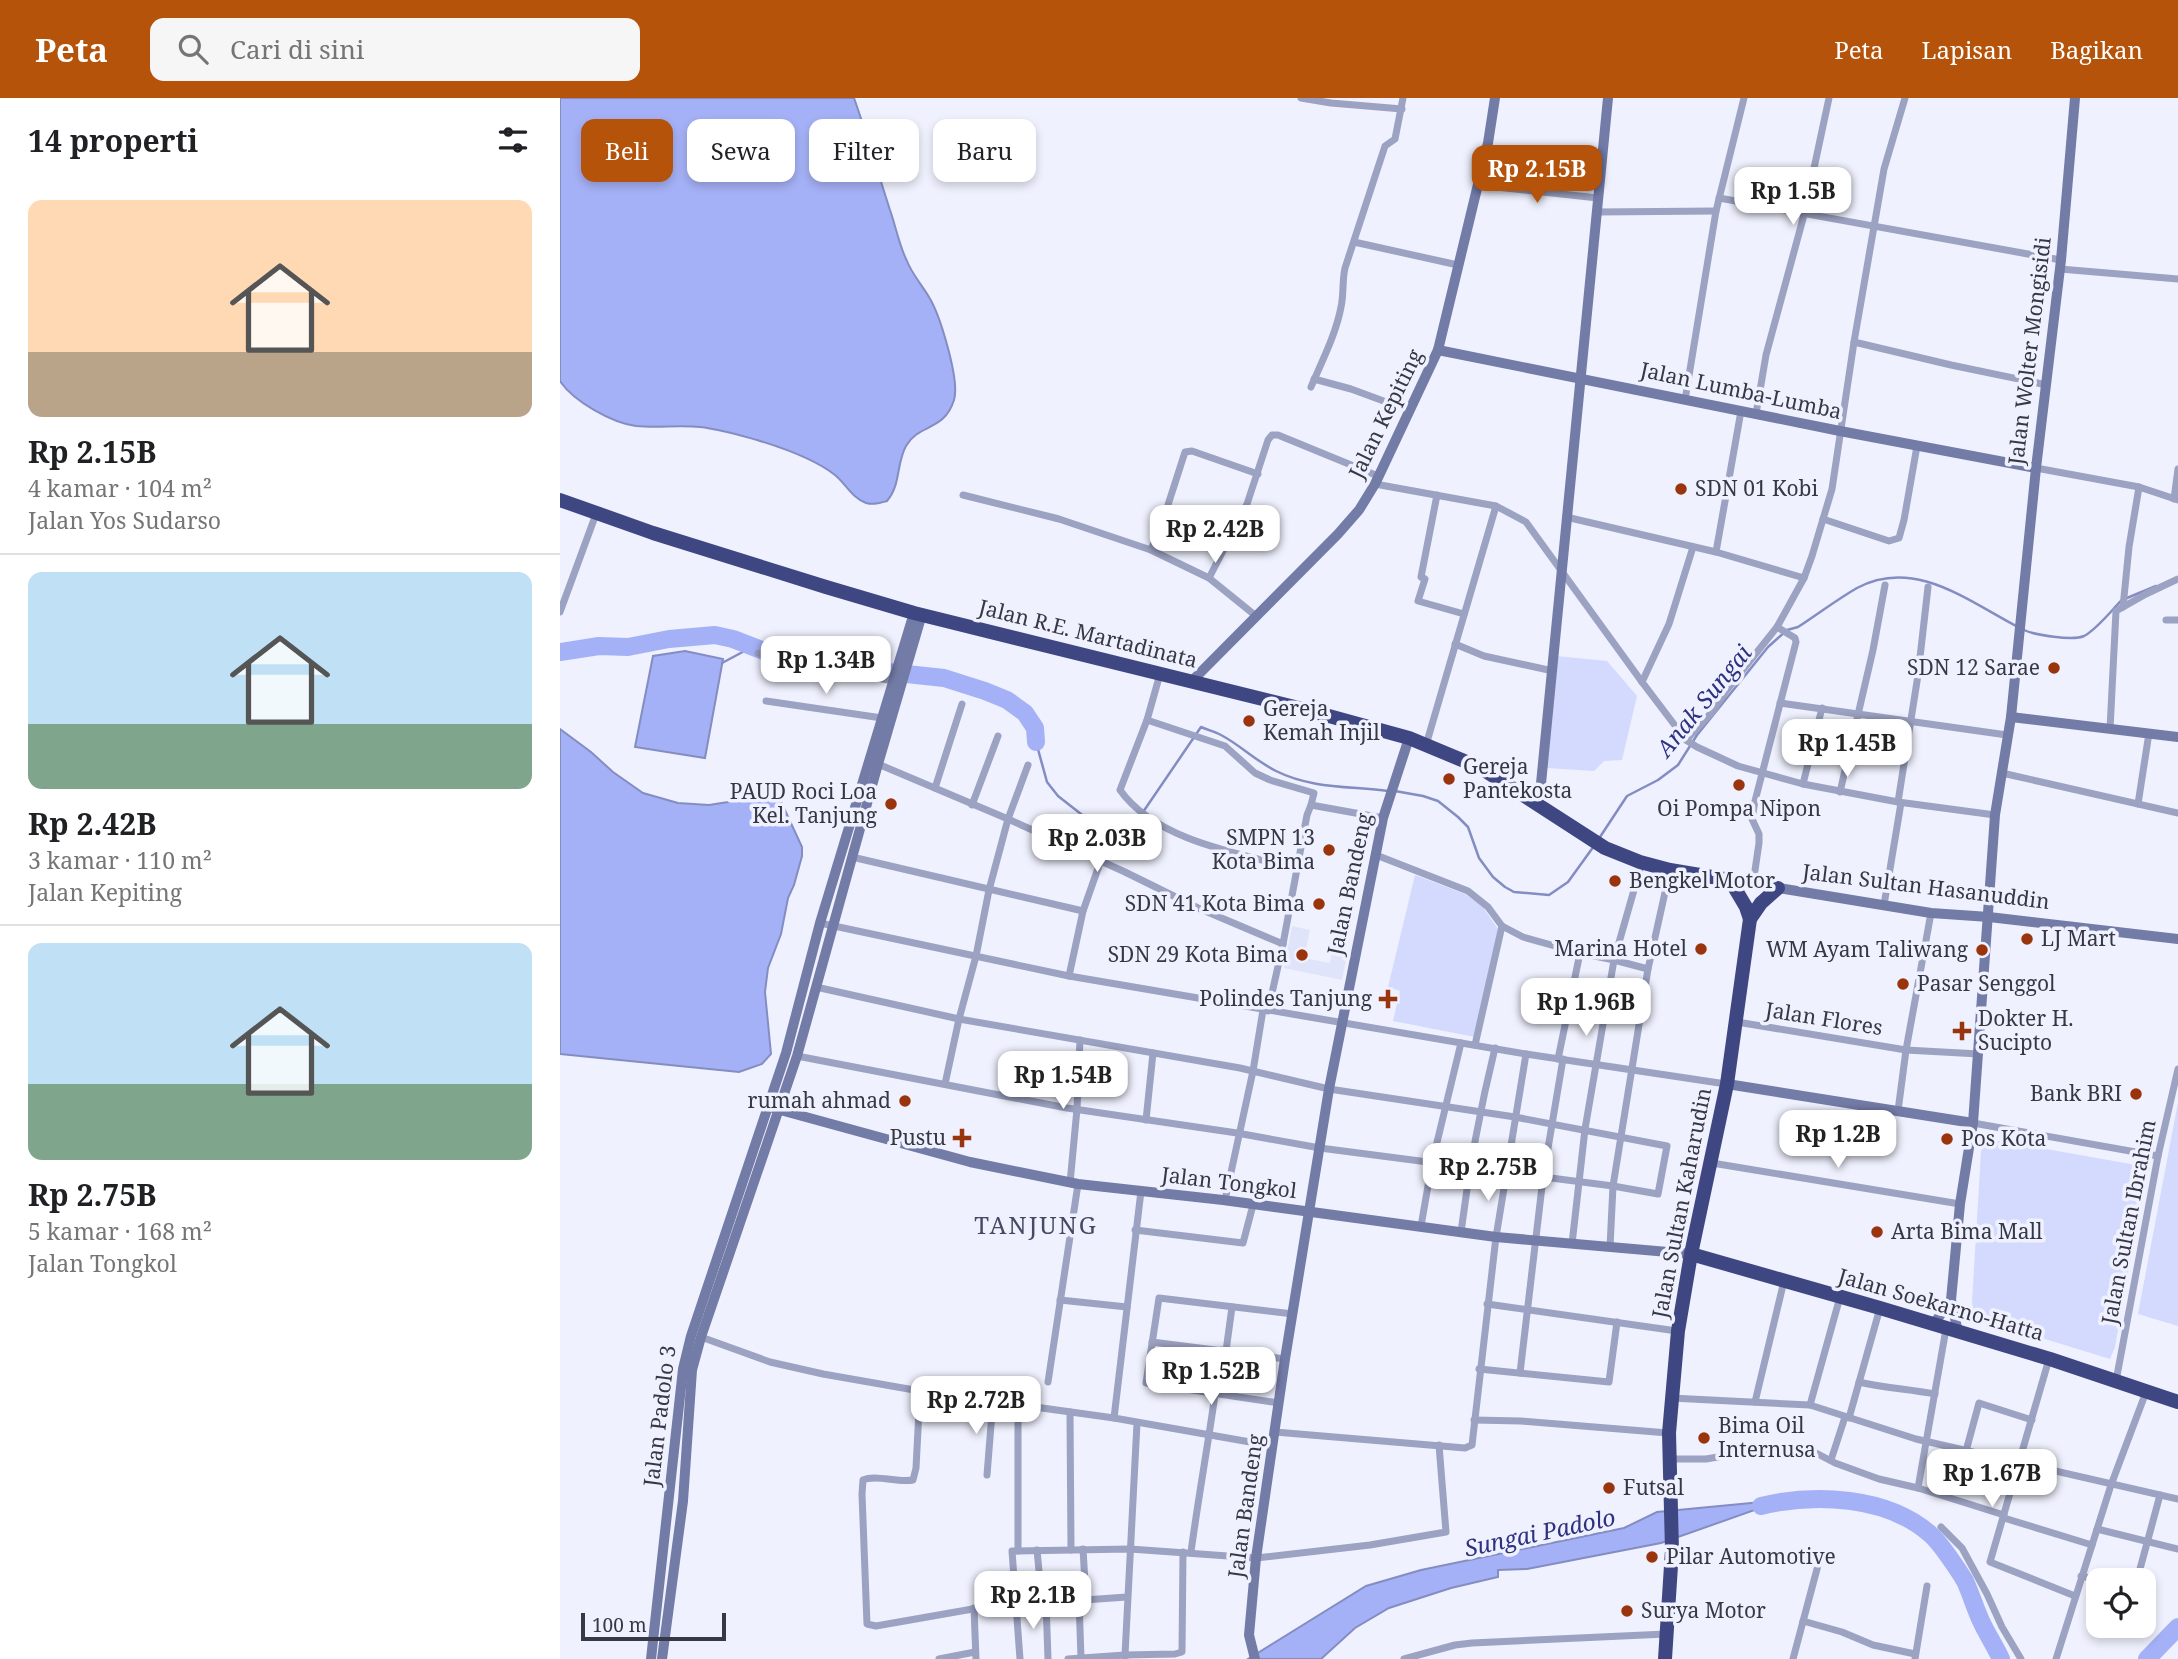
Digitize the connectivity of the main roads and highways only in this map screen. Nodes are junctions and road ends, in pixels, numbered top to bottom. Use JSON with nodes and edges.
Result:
{"nodes":[{"id":1,"x":560,"y":500,"type":"edge"},
{"id":2,"x":1643,"y":862,"type":"joint"},
{"id":3,"x":1778,"y":888,"type":"road end"},
{"id":4,"x":1750,"y":919,"type":"junction"},
{"id":5,"x":1691,"y":1254,"type":"junction"},
{"id":6,"x":2178,"y":1402,"type":"edge"},
{"id":7,"x":1665,"y":1659,"type":"edge"}],
"edges":[{"from":1,"to":2,"type":"highway","name":"Jalan R.E. Martadinata"},
{"from":2,"to":4,"type":"highway","name":"Jalan Sultan Hasanuddin"},
{"from":3,"to":4,"type":"highway"},
{"from":4,"to":5,"type":"highway","name":"Jalan Sultan Kaharudin"},
{"from":5,"to":6,"type":"highway","name":"Jalan Soekarno-Hatta"},
{"from":5,"to":7,"type":"highway","name":"Jalan Sultan Kaharudin"}]}
